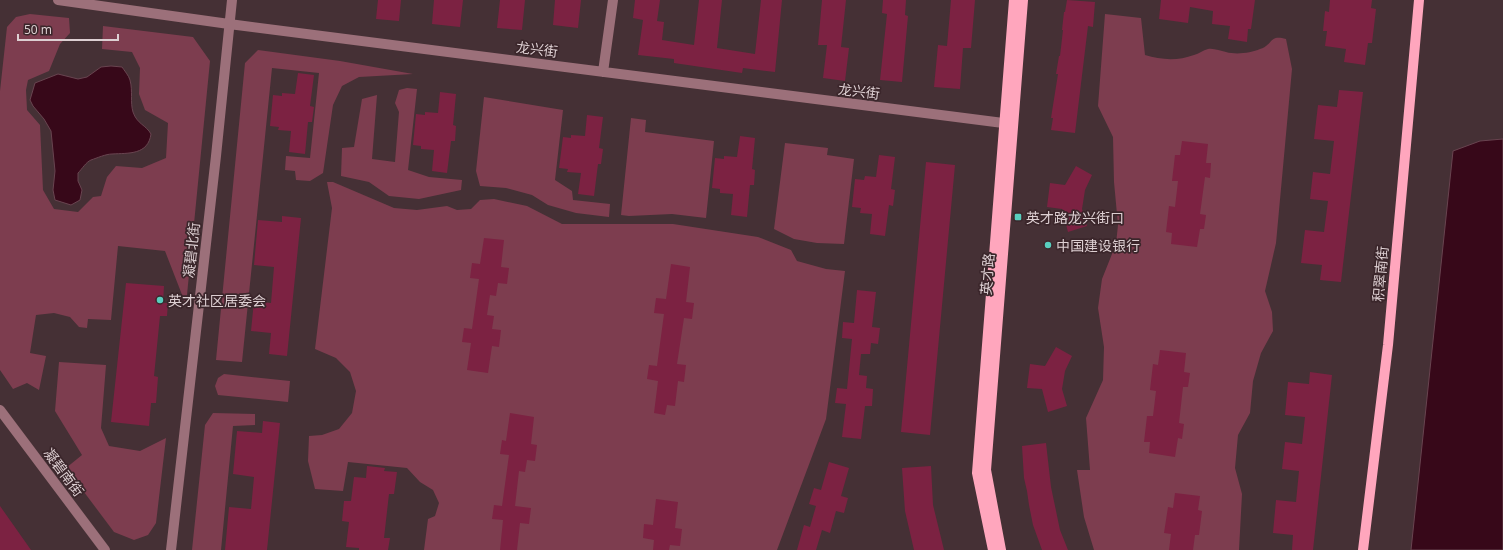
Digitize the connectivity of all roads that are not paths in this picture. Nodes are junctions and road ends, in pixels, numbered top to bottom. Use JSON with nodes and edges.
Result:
{"nodes":[{"id":1,"x":58,"y":0,"type":"edge"},
{"id":2,"x":232,"y":0,"type":"edge"},
{"id":3,"x":612,"y":0,"type":"edge"},
{"id":4,"x":1014,"y":0,"type":"edge"},
{"id":5,"x":1023,"y":0,"type":"edge"},
{"id":6,"x":1419,"y":0,"type":"edge"},
{"id":7,"x":229,"y":24,"type":"junction"},
{"id":8,"x":603,"y":72,"type":"junction"},
{"id":9,"x":1009,"y":124,"type":"junction"},
{"id":10,"x":0,"y":410,"type":"edge"},
{"id":11,"x":105,"y":550,"type":"edge"},
{"id":12,"x":171,"y":550,"type":"edge"},
{"id":13,"x":993,"y":550,"type":"edge"},
{"id":14,"x":1001,"y":550,"type":"edge"},
{"id":15,"x":1363,"y":550,"type":"edge"}],
"edges":[{"from":1,"to":7,"type":"street","name":"龙兴街"},
{"from":2,"to":7,"type":"street","name":"凝碧北街"},
{"from":3,"to":8,"type":"street"},
{"from":4,"to":9,"type":"main road","name":"英才路"},
{"from":5,"to":9,"type":"main road","name":"英才路"},
{"from":6,"to":15,"type":"main road","name":"积翠南街"},
{"from":7,"to":8,"type":"street","name":"龙兴街"},
{"from":7,"to":12,"type":"street","name":"凝碧北街"},
{"from":8,"to":9,"type":"street","name":"龙兴街"},
{"from":9,"to":13,"type":"main road","name":"英才路"},
{"from":9,"to":14,"type":"main road","name":"英才路"},
{"from":10,"to":11,"type":"street","name":"凝碧南街"}]}
